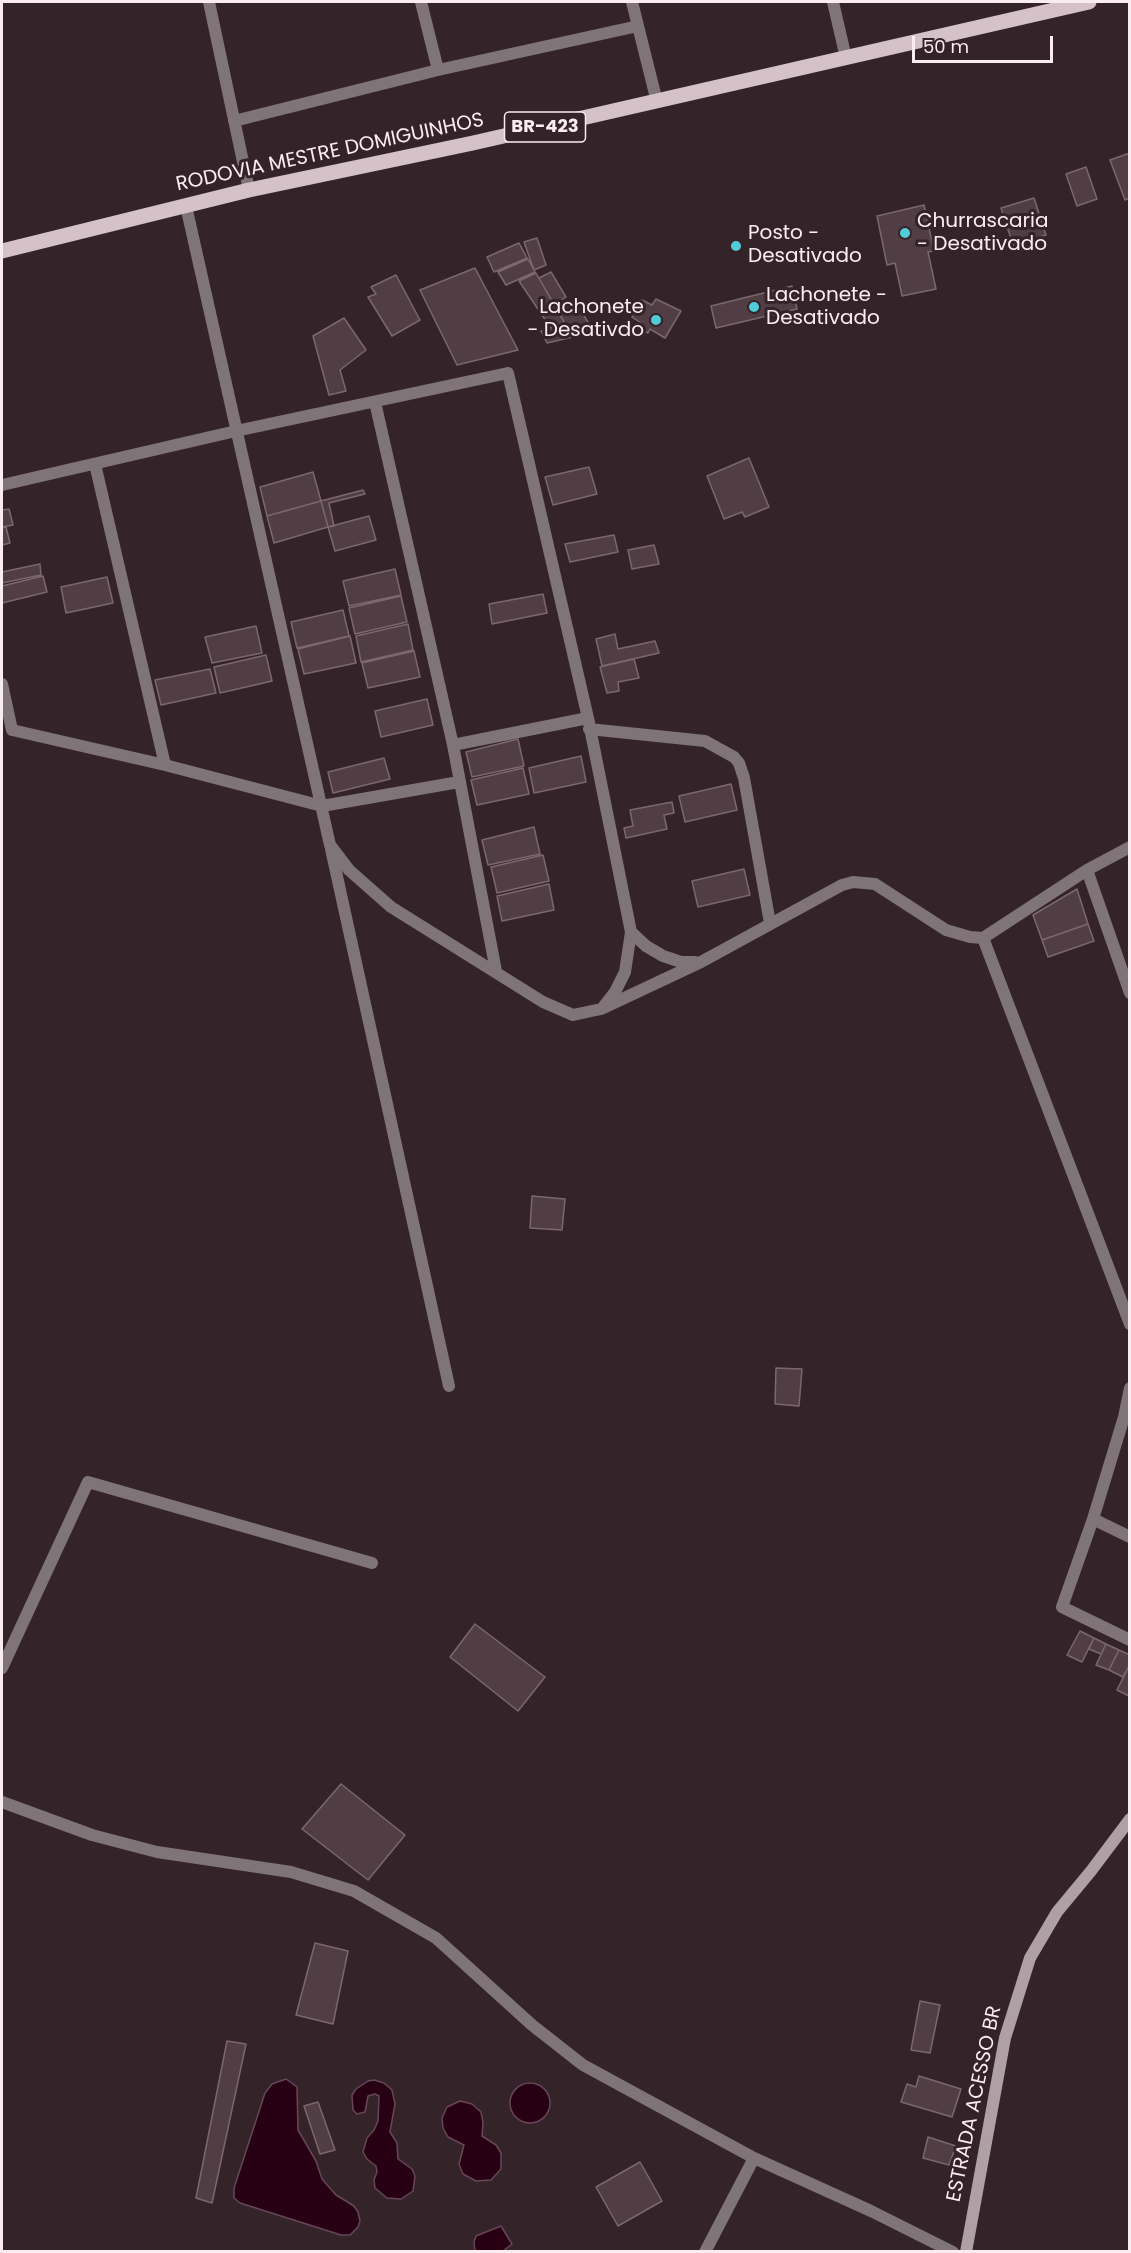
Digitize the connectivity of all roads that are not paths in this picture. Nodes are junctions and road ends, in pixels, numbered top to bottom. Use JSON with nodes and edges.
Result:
{"nodes":[{"id":1,"x":209,"y":2,"type":"edge"},
{"id":2,"x":421,"y":2,"type":"edge"},
{"id":3,"x":632,"y":2,"type":"edge"},
{"id":4,"x":833,"y":2,"type":"edge"},
{"id":5,"x":1089,"y":2,"type":"edge"},
{"id":6,"x":1049,"y":6,"type":"edge"},
{"id":7,"x":638,"y":26,"type":"junction"},
{"id":8,"x":846,"y":58,"type":"junction"},
{"id":9,"x":438,"y":70,"type":"junction"},
{"id":10,"x":657,"y":102,"type":"junction"},
{"id":11,"x":234,"y":122,"type":"junction"},
{"id":12,"x":249,"y":190,"type":"junction"},
{"id":13,"x":186,"y":206,"type":"junction"},
{"id":14,"x":2,"y":251,"type":"edge"},
{"id":15,"x":375,"y":402,"type":"junction"},
{"id":16,"x":236,"y":431,"type":"junction"},
{"id":17,"x":95,"y":464,"type":"junction"},
{"id":18,"x":2,"y":485,"type":"edge"},
{"id":19,"x":2,"y":684,"type":"edge"},
{"id":20,"x":589,"y":724,"type":"junction"},
{"id":21,"x":7,"y":729,"type":"edge"},
{"id":22,"x":453,"y":745,"type":"junction"},
{"id":23,"x":165,"y":765,"type":"junction"},
{"id":24,"x":459,"y":782,"type":"junction"},
{"id":25,"x":322,"y":806,"type":"junction"},
{"id":26,"x":330,"y":845,"type":"junction"},
{"id":27,"x":1130,"y":847,"type":"edge"},
{"id":28,"x":1087,"y":870,"type":"junction"},
{"id":29,"x":770,"y":923,"type":"junction"},
{"id":30,"x":631,"y":932,"type":"junction"},
{"id":31,"x":983,"y":938,"type":"junction"},
{"id":32,"x":701,"y":962,"type":"junction"},
{"id":33,"x":496,"y":971,"type":"junction"},
{"id":34,"x":1130,"y":993,"type":"edge"},
{"id":35,"x":601,"y":1009,"type":"junction"},
{"id":36,"x":1127,"y":1299,"type":"edge"},
{"id":37,"x":1130,"y":1324,"type":"edge"},
{"id":38,"x":449,"y":1386,"type":"dead end"},
{"id":39,"x":1130,"y":1388,"type":"edge"},
{"id":40,"x":1127,"y":1419,"type":"edge"},
{"id":41,"x":1093,"y":1519,"type":"junction"},
{"id":42,"x":1130,"y":1537,"type":"edge"},
{"id":43,"x":372,"y":1563,"type":"dead end"},
{"id":44,"x":1130,"y":1640,"type":"edge"},
{"id":45,"x":2,"y":1668,"type":"edge"},
{"id":46,"x":2,"y":1802,"type":"edge"},
{"id":47,"x":1130,"y":1819,"type":"edge"},
{"id":48,"x":754,"y":2158,"type":"junction"},
{"id":49,"x":705,"y":2252,"type":"edge"},
{"id":50,"x":953,"y":2252,"type":"edge"},
{"id":51,"x":966,"y":2252,"type":"edge"}],
"edges":[{"from":1,"to":11,"type":"street"},
{"from":2,"to":9,"type":"street"},
{"from":3,"to":7,"type":"street"},
{"from":4,"to":8,"type":"street"},
{"from":5,"to":6,"type":"main road","name":"RODOVIA MESTRE DOMIGUINHOS","number":"BR-423"},
{"from":6,"to":8,"type":"main road","name":"RODOVIA MESTRE DOMIGUINHOS","number":"BR-423"},
{"from":7,"to":9,"type":"street"},
{"from":7,"to":10,"type":"street"},
{"from":8,"to":10,"type":"main road","name":"RODOVIA MESTRE DOMIGUINHOS","number":"BR-423"},
{"from":9,"to":11,"type":"street"},
{"from":10,"to":12,"type":"main road","name":"RODOVIA MESTRE DOMIGUINHOS","number":"BR-423"},
{"from":11,"to":12,"type":"street"},
{"from":12,"to":13,"type":"main road","name":"RODOVIA MESTRE DOMIGUINHOS","number":"BR-423"},
{"from":13,"to":14,"type":"main road","name":"RODOVIA MESTRE DOMIGUINHOS","number":"BR-423"},
{"from":13,"to":16,"type":"street"},
{"from":15,"to":16,"type":"street"},
{"from":15,"to":20,"type":"street"},
{"from":15,"to":22,"type":"street"},
{"from":16,"to":17,"type":"street"},
{"from":16,"to":25,"type":"street"},
{"from":17,"to":18,"type":"street"},
{"from":17,"to":23,"type":"street"},
{"from":19,"to":21,"type":"street"},
{"from":20,"to":22,"type":"street"},
{"from":20,"to":29,"type":"street"},
{"from":20,"to":30,"type":"street"},
{"from":21,"to":23,"type":"street"},
{"from":22,"to":24,"type":"street"},
{"from":23,"to":25,"type":"street"},
{"from":24,"to":25,"type":"street"},
{"from":24,"to":33,"type":"street"},
{"from":25,"to":26,"type":"street"},
{"from":26,"to":33,"type":"street"},
{"from":26,"to":38,"type":"street"},
{"from":27,"to":28,"type":"street"},
{"from":28,"to":31,"type":"street"},
{"from":28,"to":34,"type":"street"},
{"from":29,"to":31,"type":"street"},
{"from":29,"to":32,"type":"street"},
{"from":30,"to":32,"type":"street"},
{"from":30,"to":35,"type":"street"},
{"from":31,"to":36,"type":"street"},
{"from":32,"to":35,"type":"street"},
{"from":33,"to":35,"type":"street"},
{"from":36,"to":37,"type":"street"},
{"from":39,"to":40,"type":"street"},
{"from":40,"to":41,"type":"street"},
{"from":41,"to":42,"type":"street"},
{"from":41,"to":44,"type":"street"},
{"from":43,"to":45,"type":"street"},
{"from":46,"to":48,"type":"street"},
{"from":47,"to":51,"type":"street","name":"ESTRADA ACESSO BR"},
{"from":48,"to":49,"type":"street"},
{"from":48,"to":50,"type":"street"}]}
